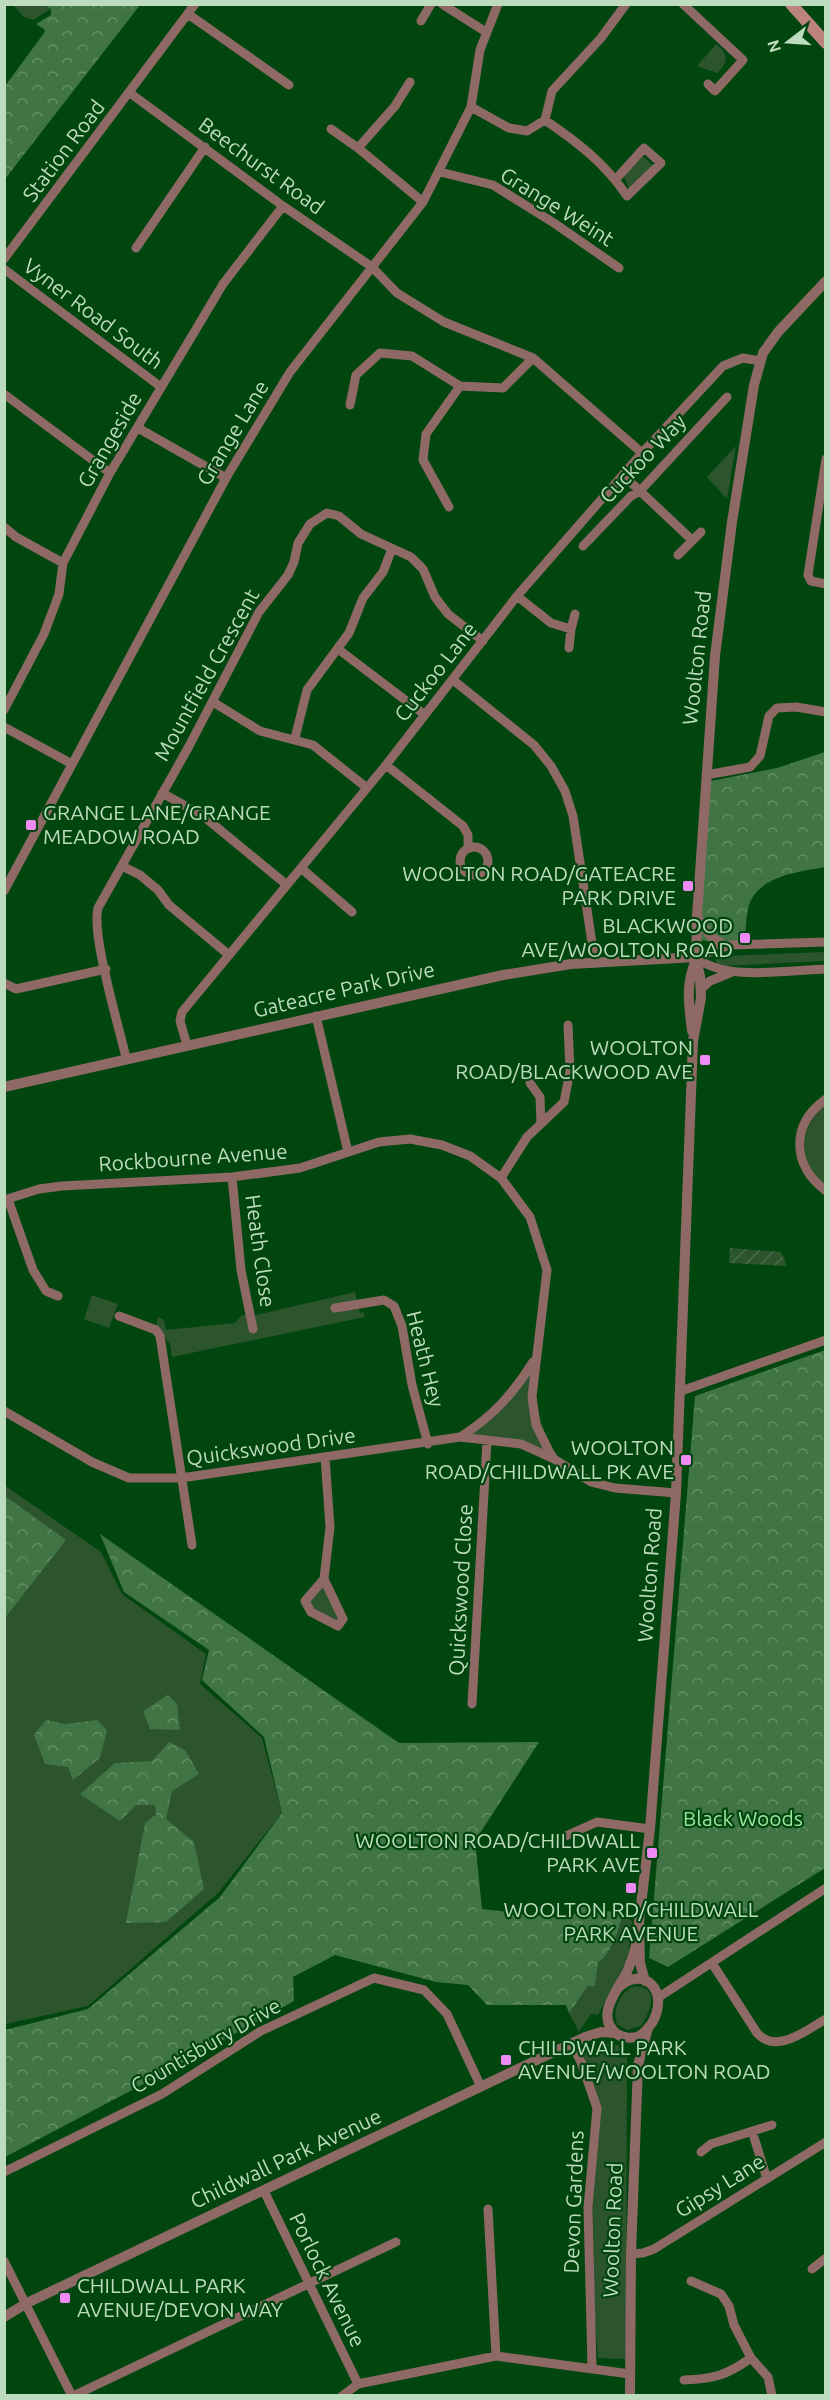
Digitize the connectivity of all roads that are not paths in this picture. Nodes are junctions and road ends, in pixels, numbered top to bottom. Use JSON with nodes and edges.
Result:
{"nodes":[{"id":1,"x":195,"y":4,"type":"edge"},
{"id":2,"x":431,"y":4,"type":"edge"},
{"id":3,"x":442,"y":4,"type":"edge"},
{"id":4,"x":498,"y":4,"type":"edge"},
{"id":5,"x":626,"y":4,"type":"edge"},
{"id":6,"x":683,"y":4,"type":"edge"},
{"id":7,"x":791,"y":4,"type":"edge"},
{"id":8,"x":188,"y":14,"type":"junction"},
{"id":9,"x":421,"y":21,"type":"dead end"},
{"id":10,"x":486,"y":32,"type":"junction"},
{"id":11,"x":825,"y":43,"type":"edge"},
{"id":12,"x":410,"y":82,"type":"dead end"},
{"id":13,"x":708,"y":84,"type":"dead end"},
{"id":14,"x":289,"y":85,"type":"dead end"},
{"id":15,"x":130,"y":93,"type":"junction"},
{"id":16,"x":471,"y":107,"type":"junction"},
{"id":17,"x":545,"y":120,"type":"junction"},
{"id":18,"x":331,"y":129,"type":"dead end"},
{"id":19,"x":205,"y":147,"type":"junction"},
{"id":20,"x":358,"y":148,"type":"junction"},
{"id":21,"x":440,"y":172,"type":"junction"},
{"id":22,"x":616,"y":179,"type":"junction"},
{"id":23,"x":423,"y":202,"type":"junction"},
{"id":24,"x":283,"y":206,"type":"junction"},
{"id":25,"x":136,"y":248,"type":"dead end"},
{"id":26,"x":4,"y":259,"type":"edge"},
{"id":27,"x":372,"y":267,"type":"junction"},
{"id":28,"x":620,"y":268,"type":"dead end"},
{"id":29,"x":4,"y":269,"type":"edge"},
{"id":30,"x":825,"y":281,"type":"edge"},
{"id":31,"x":533,"y":358,"type":"junction"},
{"id":32,"x":760,"y":361,"type":"junction"},
{"id":33,"x":460,"y":386,"type":"junction"},
{"id":34,"x":160,"y":387,"type":"junction"},
{"id":35,"x":4,"y":394,"type":"edge"},
{"id":36,"x":727,"y":397,"type":"dead end"},
{"id":37,"x":350,"y":405,"type":"dead end"},
{"id":38,"x":138,"y":428,"type":"junction"},
{"id":39,"x":642,"y":453,"type":"junction"},
{"id":40,"x":825,"y":459,"type":"edge"},
{"id":41,"x":110,"y":473,"type":"junction"},
{"id":42,"x":623,"y":475,"type":"junction"},
{"id":43,"x":226,"y":478,"type":"junction"},
{"id":44,"x":640,"y":491,"type":"junction"},
{"id":45,"x":449,"y":507,"type":"dead end"},
{"id":46,"x":4,"y":527,"type":"edge"},
{"id":47,"x":701,"y":532,"type":"dead end"},
{"id":48,"x":692,"y":540,"type":"junction"},
{"id":49,"x":583,"y":546,"type":"dead end"},
{"id":50,"x":392,"y":549,"type":"junction"},
{"id":51,"x":678,"y":555,"type":"dead end"},
{"id":52,"x":63,"y":563,"type":"junction"},
{"id":53,"x":825,"y":584,"type":"edge"},
{"id":54,"x":517,"y":596,"type":"junction"},
{"id":55,"x":575,"y":614,"type":"dead end"},
{"id":56,"x":570,"y":629,"type":"junction"},
{"id":57,"x":483,"y":641,"type":"junction"},
{"id":58,"x":569,"y":648,"type":"dead end"},
{"id":59,"x":338,"y":649,"type":"junction"},
{"id":60,"x":453,"y":680,"type":"junction"},
{"id":61,"x":213,"y":702,"type":"junction"},
{"id":62,"x":4,"y":710,"type":"edge"},
{"id":63,"x":825,"y":712,"type":"edge"},
{"id":64,"x":425,"y":715,"type":"junction"},
{"id":65,"x":4,"y":727,"type":"edge"},
{"id":66,"x":295,"y":738,"type":"junction"},
{"id":67,"x":72,"y":764,"type":"junction"},
{"id":68,"x":386,"y":765,"type":"junction"},
{"id":69,"x":706,"y":775,"type":"junction"},
{"id":70,"x":367,"y":788,"type":"junction"},
{"id":71,"x":162,"y":793,"type":"junction"},
{"id":72,"x":470,"y":848,"type":"dead end"},
{"id":73,"x":122,"y":866,"type":"junction"},
{"id":74,"x":301,"y":868,"type":"junction"},
{"id":75,"x":287,"y":885,"type":"junction"},
{"id":76,"x":6,"y":886,"type":"edge"},
{"id":77,"x":352,"y":912,"type":"dead end"},
{"id":78,"x":697,"y":916,"type":"junction"},
{"id":79,"x":825,"y":942,"type":"edge"},
{"id":80,"x":725,"y":946,"type":"junction"},
{"id":81,"x":229,"y":955,"type":"junction"},
{"id":82,"x":696,"y":959,"type":"junction"},
{"id":83,"x":595,"y":963,"type":"junction"},
{"id":84,"x":105,"y":969,"type":"junction"},
{"id":85,"x":825,"y":969,"type":"edge"},
{"id":86,"x":732,"y":973,"type":"junction"},
{"id":87,"x":4,"y":983,"type":"edge"},
{"id":88,"x":702,"y":988,"type":"junction"},
{"id":89,"x":316,"y":1016,"type":"junction"},
{"id":90,"x":568,"y":1025,"type":"dead end"},
{"id":91,"x":693,"y":1041,"type":"junction"},
{"id":92,"x":187,"y":1045,"type":"junction"},
{"id":93,"x":126,"y":1058,"type":"junction"},
{"id":94,"x":530,"y":1083,"type":"dead end"},
{"id":95,"x":4,"y":1087,"type":"edge"},
{"id":96,"x":825,"y":1099,"type":"edge"},
{"id":97,"x":541,"y":1124,"type":"junction"},
{"id":98,"x":348,"y":1152,"type":"junction"},
{"id":99,"x":232,"y":1177,"type":"junction"},
{"id":100,"x":501,"y":1178,"type":"junction"},
{"id":101,"x":825,"y":1191,"type":"edge"},
{"id":102,"x":6,"y":1199,"type":"edge"},
{"id":103,"x":58,"y":1296,"type":"dead end"},
{"id":104,"x":335,"y":1308,"type":"dead end"},
{"id":105,"x":119,"y":1316,"type":"dead end"},
{"id":106,"x":253,"y":1329,"type":"dead end"},
{"id":107,"x":825,"y":1340,"type":"edge"},
{"id":108,"x":534,"y":1360,"type":"junction"},
{"id":109,"x":681,"y":1391,"type":"junction"},
{"id":110,"x":4,"y":1411,"type":"edge"},
{"id":111,"x":460,"y":1437,"type":"junction"},
{"id":112,"x":487,"y":1441,"type":"junction"},
{"id":113,"x":428,"y":1444,"type":"junction"},
{"id":114,"x":325,"y":1457,"type":"junction"},
{"id":115,"x":554,"y":1459,"type":"junction"},
{"id":116,"x":181,"y":1478,"type":"junction"},
{"id":117,"x":676,"y":1493,"type":"junction"},
{"id":118,"x":192,"y":1545,"type":"dead end"},
{"id":119,"x":324,"y":1579,"type":"junction"},
{"id":120,"x":472,"y":1704,"type":"dead end"},
{"id":121,"x":650,"y":1829,"type":"junction"},
{"id":122,"x":558,"y":1839,"type":"dead end"},
{"id":123,"x":825,"y":1888,"type":"edge"},
{"id":124,"x":639,"y":1930,"type":"junction"},
{"id":125,"x":712,"y":1963,"type":"junction"},
{"id":126,"x":645,"y":1981,"type":"junction"},
{"id":127,"x":618,"y":1988,"type":"junction"},
{"id":128,"x":659,"y":1997,"type":"junction"},
{"id":129,"x":608,"y":2007,"type":"junction"},
{"id":130,"x":825,"y":2019,"type":"edge"},
{"id":131,"x":648,"y":2028,"type":"junction"},
{"id":132,"x":620,"y":2035,"type":"junction"},
{"id":133,"x":585,"y":2037,"type":"junction"},
{"id":134,"x":571,"y":2043,"type":"junction"},
{"id":135,"x":638,"y":2065,"type":"junction"},
{"id":136,"x":482,"y":2087,"type":"junction"},
{"id":137,"x":772,"y":2125,"type":"dead end"},
{"id":138,"x":752,"y":2131,"type":"junction"},
{"id":139,"x":825,"y":2142,"type":"edge"},
{"id":140,"x":701,"y":2152,"type":"dead end"},
{"id":141,"x":4,"y":2172,"type":"edge"},
{"id":142,"x":766,"y":2179,"type":"junction"},
{"id":143,"x":264,"y":2191,"type":"junction"},
{"id":144,"x":488,"y":2209,"type":"dead end"},
{"id":145,"x":396,"y":2242,"type":"dead end"},
{"id":146,"x":631,"y":2254,"type":"junction"},
{"id":147,"x":825,"y":2258,"type":"edge"},
{"id":148,"x":4,"y":2261,"type":"edge"},
{"id":149,"x":812,"y":2269,"type":"dead end"},
{"id":150,"x":691,"y":2281,"type":"dead end"},
{"id":151,"x":310,"y":2284,"type":"junction"},
{"id":152,"x":27,"y":2303,"type":"junction"},
{"id":153,"x":4,"y":2317,"type":"edge"},
{"id":154,"x":496,"y":2356,"type":"junction"},
{"id":155,"x":751,"y":2358,"type":"junction"},
{"id":156,"x":592,"y":2368,"type":"junction"},
{"id":157,"x":630,"y":2374,"type":"junction"},
{"id":158,"x":684,"y":2380,"type":"dead end"},
{"id":159,"x":358,"y":2384,"type":"junction"},
{"id":160,"x":72,"y":2396,"type":"edge"},
{"id":161,"x":342,"y":2396,"type":"edge"},
{"id":162,"x":630,"y":2396,"type":"edge"},
{"id":163,"x":772,"y":2396,"type":"edge"}],
"edges":[{"from":1,"to":8,"type":"street","name":"Station Road"},
{"from":2,"to":9,"type":"street"},
{"from":3,"to":10,"type":"street"},
{"from":4,"to":10,"type":"street","name":"Grange Lane"},
{"from":5,"to":17,"type":"street"},
{"from":6,"to":13,"type":"street"},
{"from":7,"to":11,"type":"main road"},
{"from":8,"to":14,"type":"street"},
{"from":8,"to":15,"type":"street","name":"Station Road"},
{"from":10,"to":16,"type":"street","name":"Grange Lane"},
{"from":12,"to":20,"type":"street"},
{"from":15,"to":19,"type":"street","name":"Beechurst Road"},
{"from":15,"to":26,"type":"street","name":"Station Road"},
{"from":16,"to":17,"type":"street"},
{"from":16,"to":21,"type":"street","name":"Grange Lane"},
{"from":17,"to":22,"type":"street"},
{"from":18,"to":20,"type":"street"},
{"from":19,"to":24,"type":"street","name":"Beechurst Road"},
{"from":19,"to":25,"type":"street"},
{"from":20,"to":23,"type":"street"},
{"from":21,"to":23,"type":"street","name":"Grange Lane"},
{"from":21,"to":28,"type":"street","name":"Grange Weint"},
{"from":22,"to":22,"type":"street"},
{"from":23,"to":27,"type":"street","name":"Grange Lane"},
{"from":24,"to":27,"type":"street","name":"Beechurst Road"},
{"from":24,"to":34,"type":"street","name":"Grangeside"},
{"from":27,"to":31,"type":"street","name":"Beechurst Road"},
{"from":27,"to":43,"type":"street","name":"Grange Lane"},
{"from":29,"to":34,"type":"street","name":"Vyner Road South"},
{"from":30,"to":32,"type":"street","name":"Woolton Road"},
{"from":31,"to":33,"type":"street"},
{"from":31,"to":39,"type":"street","name":"Beechurst Road"},
{"from":32,"to":39,"type":"street","name":"Cuckoo Lane"},
{"from":32,"to":69,"type":"street","name":"Woolton Road"},
{"from":33,"to":37,"type":"street"},
{"from":33,"to":45,"type":"street"},
{"from":34,"to":38,"type":"street","name":"Grangeside"},
{"from":35,"to":41,"type":"street"},
{"from":36,"to":44,"type":"street","name":"Cuckoo Way"},
{"from":38,"to":41,"type":"street","name":"Grangeside"},
{"from":38,"to":43,"type":"street"},
{"from":39,"to":42,"type":"street","name":"Cuckoo Lane"},
{"from":40,"to":53,"type":"street"},
{"from":41,"to":52,"type":"street","name":"Grangeside"},
{"from":42,"to":44,"type":"street"},
{"from":42,"to":54,"type":"street","name":"Cuckoo Lane"},
{"from":43,"to":67,"type":"street","name":"Grange Lane"},
{"from":44,"to":48,"type":"street"},
{"from":44,"to":49,"type":"street","name":"Cuckoo Way"},
{"from":46,"to":52,"type":"street"},
{"from":47,"to":48,"type":"street"},
{"from":48,"to":51,"type":"street"},
{"from":50,"to":57,"type":"street","name":"Mountfield Crescent"},
{"from":50,"to":59,"type":"street"},
{"from":50,"to":61,"type":"street","name":"Mountfield Crescent"},
{"from":52,"to":62,"type":"street","name":"Grangeside"},
{"from":54,"to":56,"type":"street"},
{"from":54,"to":57,"type":"street","name":"Cuckoo Lane"},
{"from":55,"to":56,"type":"street"},
{"from":56,"to":58,"type":"street"},
{"from":57,"to":60,"type":"street","name":"Cuckoo Lane"},
{"from":59,"to":64,"type":"street"},
{"from":59,"to":66,"type":"street"},
{"from":60,"to":64,"type":"street","name":"Cuckoo Lane"},
{"from":60,"to":83,"type":"street"},
{"from":61,"to":66,"type":"street"},
{"from":61,"to":71,"type":"street","name":"Mountfield Crescent"},
{"from":63,"to":69,"type":"street"},
{"from":64,"to":68,"type":"street","name":"Cuckoo Lane"},
{"from":65,"to":67,"type":"street"},
{"from":66,"to":70,"type":"street"},
{"from":67,"to":76,"type":"street","name":"Grange Lane"},
{"from":68,"to":70,"type":"street","name":"Cuckoo Lane"},
{"from":68,"to":72,"type":"street"},
{"from":69,"to":78,"type":"street","name":"Woolton Road"},
{"from":70,"to":74,"type":"street","name":"Cuckoo Lane"},
{"from":71,"to":73,"type":"street","name":"Mountfield Crescent"},
{"from":71,"to":75,"type":"street"},
{"from":73,"to":81,"type":"street"},
{"from":73,"to":84,"type":"street","name":"Mountfield Crescent"},
{"from":74,"to":75,"type":"street","name":"Cuckoo Lane"},
{"from":74,"to":77,"type":"street"},
{"from":75,"to":81,"type":"street","name":"Cuckoo Lane"},
{"from":78,"to":80,"type":"street"},
{"from":78,"to":82,"type":"street","name":"Woolton Road"},
{"from":79,"to":80,"type":"street"},
{"from":80,"to":82,"type":"street"},
{"from":81,"to":92,"type":"street","name":"Cuckoo Lane"},
{"from":82,"to":83,"type":"street","name":"Gateacre Park Drive"},
{"from":82,"to":86,"type":"street"},
{"from":82,"to":88,"type":"street","name":"Woolton Road"},
{"from":82,"to":91,"type":"street","name":"Woolton Road"},
{"from":83,"to":89,"type":"street","name":"Gateacre Park Drive"},
{"from":84,"to":87,"type":"street"},
{"from":84,"to":93,"type":"street","name":"Mountfield Crescent"},
{"from":85,"to":86,"type":"street"},
{"from":86,"to":88,"type":"street"},
{"from":88,"to":91,"type":"street","name":"Woolton Road"},
{"from":89,"to":92,"type":"street","name":"Gateacre Park Drive"},
{"from":89,"to":98,"type":"street"},
{"from":90,"to":97,"type":"street"},
{"from":91,"to":109,"type":"street","name":"Woolton Road"},
{"from":92,"to":93,"type":"street","name":"Gateacre Park Drive"},
{"from":93,"to":95,"type":"street","name":"Gateacre Park Drive"},
{"from":94,"to":97,"type":"street"},
{"from":96,"to":101,"type":"street"},
{"from":97,"to":100,"type":"street"},
{"from":98,"to":99,"type":"street","name":"Rockbourne Avenue"},
{"from":98,"to":100,"type":"street","name":"Rockbourne Avenue"},
{"from":99,"to":102,"type":"street","name":"Rockbourne Avenue"},
{"from":99,"to":106,"type":"street","name":"Heath Close"},
{"from":100,"to":108,"type":"street","name":"Rockbourne Avenue"},
{"from":102,"to":103,"type":"street"},
{"from":104,"to":113,"type":"street","name":"Heath Hey"},
{"from":105,"to":116,"type":"street"},
{"from":107,"to":109,"type":"street"},
{"from":108,"to":111,"type":"street","name":"Rockbourne Avenue"},
{"from":108,"to":115,"type":"street","name":"Rockbourne Avenue"},
{"from":109,"to":117,"type":"street","name":"Woolton Road"},
{"from":110,"to":116,"type":"street","name":"Quickswood Drive"},
{"from":111,"to":112,"type":"street","name":"Quickswood Drive"},
{"from":111,"to":113,"type":"street","name":"Quickswood Drive"},
{"from":112,"to":115,"type":"street","name":"Quickswood Drive"},
{"from":112,"to":120,"type":"street","name":"Quickswood Close"},
{"from":113,"to":114,"type":"street","name":"Quickswood Drive"},
{"from":114,"to":116,"type":"street","name":"Quickswood Drive"},
{"from":114,"to":119,"type":"street"},
{"from":115,"to":117,"type":"street","name":"Rockbourne Avenue"},
{"from":116,"to":118,"type":"street"},
{"from":117,"to":121,"type":"street","name":"Woolton Road"},
{"from":119,"to":119,"type":"street"},
{"from":121,"to":122,"type":"street"},
{"from":121,"to":124,"type":"street","name":"Woolton Road"},
{"from":123,"to":125,"type":"street"},
{"from":124,"to":126,"type":"street","name":"Woolton Road"},
{"from":124,"to":127,"type":"street","name":"Woolton Road"},
{"from":125,"to":128,"type":"street"},
{"from":125,"to":130,"type":"street"},
{"from":126,"to":127,"type":"street"},
{"from":126,"to":128,"type":"street"},
{"from":127,"to":129,"type":"street"},
{"from":128,"to":131,"type":"street"},
{"from":129,"to":132,"type":"street"},
{"from":129,"to":133,"type":"street","name":"Childwall Park Avenue"},
{"from":131,"to":132,"type":"street"},
{"from":131,"to":135,"type":"street","name":"Woolton Road"},
{"from":132,"to":133,"type":"street","name":"Childwall Park Avenue"},
{"from":132,"to":135,"type":"street","name":"Woolton Road"},
{"from":133,"to":134,"type":"street","name":"Childwall Park Avenue"},
{"from":134,"to":136,"type":"street","name":"Childwall Park Avenue"},
{"from":134,"to":156,"type":"street","name":"Devon Gardens"},
{"from":135,"to":146,"type":"street","name":"Woolton Road"},
{"from":136,"to":141,"type":"street","name":"Countisbury Drive"},
{"from":136,"to":143,"type":"street","name":"Childwall Park Avenue"},
{"from":137,"to":138,"type":"street"},
{"from":138,"to":140,"type":"street"},
{"from":138,"to":142,"type":"street"},
{"from":139,"to":142,"type":"street","name":"Gipsy Lane"},
{"from":142,"to":146,"type":"street","name":"Gipsy Lane"},
{"from":143,"to":151,"type":"street","name":"Porlock Avenue"},
{"from":143,"to":152,"type":"street","name":"Childwall Park Avenue"},
{"from":144,"to":154,"type":"street"},
{"from":145,"to":151,"type":"street"},
{"from":146,"to":157,"type":"street","name":"Woolton Road"},
{"from":147,"to":149,"type":"street"},
{"from":148,"to":152,"type":"street"},
{"from":150,"to":155,"type":"street"},
{"from":151,"to":159,"type":"street","name":"Porlock Avenue"},
{"from":151,"to":160,"type":"street"},
{"from":152,"to":153,"type":"street","name":"Childwall Park Avenue"},
{"from":152,"to":160,"type":"street"},
{"from":154,"to":156,"type":"street"},
{"from":154,"to":159,"type":"street"},
{"from":155,"to":158,"type":"street"},
{"from":155,"to":163,"type":"street"},
{"from":156,"to":157,"type":"street"},
{"from":157,"to":162,"type":"street","name":"Woolton Road"},
{"from":159,"to":161,"type":"street"}]}
